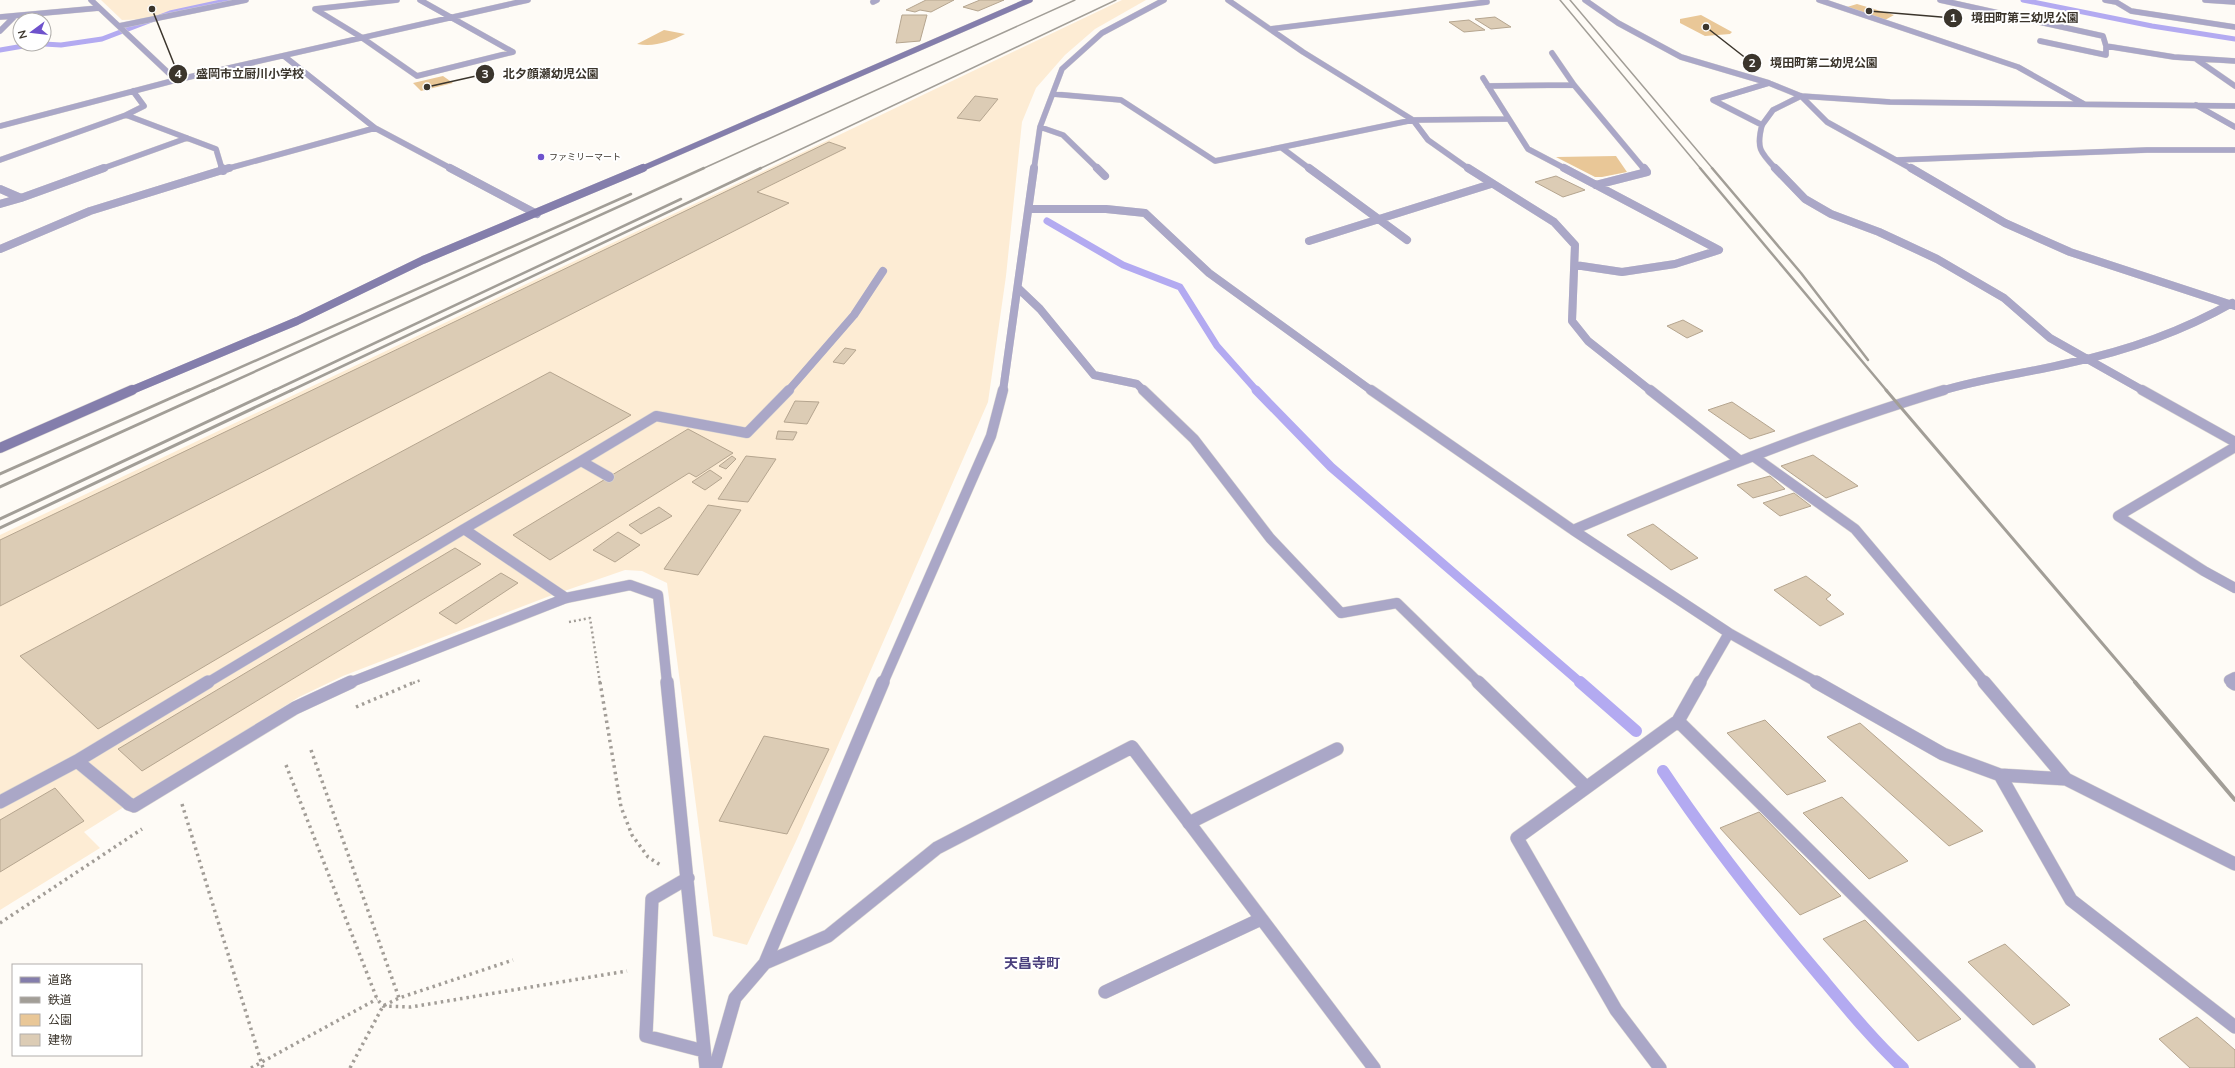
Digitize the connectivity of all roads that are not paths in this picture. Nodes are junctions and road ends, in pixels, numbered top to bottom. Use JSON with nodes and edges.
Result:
{"nodes":[{"id":1,"x":91,"y":0,"type":"edge"},
{"id":2,"x":246,"y":0,"type":"edge"},
{"id":3,"x":397,"y":0,"type":"edge"},
{"id":4,"x":420,"y":0,"type":"edge"},
{"id":5,"x":528,"y":0,"type":"edge"},
{"id":6,"x":1030,"y":0,"type":"edge"},
{"id":7,"x":1164,"y":0,"type":"edge"},
{"id":8,"x":1228,"y":0,"type":"edge"},
{"id":9,"x":1585,"y":0,"type":"edge"},
{"id":10,"x":1818,"y":0,"type":"edge"},
{"id":11,"x":1940,"y":0,"type":"edge"},
{"id":12,"x":2105,"y":0,"type":"edge"},
{"id":13,"x":2205,"y":0,"type":"edge"},
{"id":14,"x":1487,"y":2,"type":"dead end"},
{"id":15,"x":2235,"y":2,"type":"edge"},
{"id":16,"x":99,"y":8,"type":"junction"},
{"id":17,"x":52,"y":12,"type":"edge"},
{"id":18,"x":12,"y":16,"type":"edge"},
{"id":19,"x":0,"y":17,"type":"edge"},
{"id":20,"x":451,"y":17,"type":"junction"},
{"id":21,"x":12,"y":19,"type":"edge"},
{"id":22,"x":119,"y":26,"type":"junction"},
{"id":23,"x":2235,"y":27,"type":"edge"},
{"id":24,"x":1270,"y":29,"type":"junction"},
{"id":25,"x":0,"y":31,"type":"edge"},
{"id":26,"x":362,"y":38,"type":"junction"},
{"id":27,"x":2040,"y":41,"type":"dead end"},
{"id":28,"x":2106,"y":46,"type":"junction"},
{"id":29,"x":1552,"y":53,"type":"dead end"},
{"id":30,"x":284,"y":56,"type":"junction"},
{"id":31,"x":2196,"y":59,"type":"junction"},
{"id":32,"x":2235,"y":61,"type":"edge"},
{"id":33,"x":1483,"y":78,"type":"dead end"},
{"id":34,"x":176,"y":80,"type":"junction"},
{"id":35,"x":1769,"y":83,"type":"junction"},
{"id":36,"x":1574,"y":85,"type":"junction"},
{"id":37,"x":1488,"y":86,"type":"junction"},
{"id":38,"x":2235,"y":86,"type":"edge"},
{"id":39,"x":133,"y":91,"type":"junction"},
{"id":40,"x":1053,"y":94,"type":"junction"},
{"id":41,"x":1801,"y":96,"type":"junction"},
{"id":42,"x":2086,"y":105,"type":"junction"},
{"id":43,"x":2196,"y":105,"type":"junction"},
{"id":44,"x":2235,"y":106,"type":"edge"},
{"id":45,"x":126,"y":115,"type":"junction"},
{"id":46,"x":1508,"y":119,"type":"junction"},
{"id":47,"x":1413,"y":120,"type":"junction"},
{"id":48,"x":1762,"y":125,"type":"junction"},
{"id":49,"x":0,"y":126,"type":"edge"},
{"id":50,"x":1040,"y":127,"type":"junction"},
{"id":51,"x":2235,"y":127,"type":"edge"},
{"id":52,"x":375,"y":128,"type":"junction"},
{"id":53,"x":187,"y":138,"type":"junction"},
{"id":54,"x":1282,"y":148,"type":"junction"},
{"id":55,"x":2235,"y":150,"type":"edge"},
{"id":56,"x":0,"y":160,"type":"edge"},
{"id":57,"x":1897,"y":160,"type":"junction"},
{"id":58,"x":224,"y":171,"type":"junction"},
{"id":59,"x":1105,"y":176,"type":"dead end"},
{"id":60,"x":1490,"y":184,"type":"junction"},
{"id":61,"x":1596,"y":185,"type":"junction"},
{"id":62,"x":0,"y":189,"type":"edge"},
{"id":63,"x":22,"y":198,"type":"junction"},
{"id":64,"x":0,"y":204,"type":"edge"},
{"id":65,"x":1030,"y":209,"type":"junction"},
{"id":66,"x":537,"y":214,"type":"junction"},
{"id":67,"x":1379,"y":218,"type":"junction"},
{"id":68,"x":1407,"y":240,"type":"dead end"},
{"id":69,"x":1309,"y":241,"type":"dead end"},
{"id":70,"x":0,"y":249,"type":"edge"},
{"id":71,"x":1575,"y":265,"type":"junction"},
{"id":72,"x":883,"y":271,"type":"dead end"},
{"id":73,"x":1019,"y":289,"type":"junction"},
{"id":74,"x":2233,"y":304,"type":"edge"},
{"id":75,"x":2086,"y":360,"type":"junction"},
{"id":76,"x":2235,"y":442,"type":"edge"},
{"id":77,"x":2235,"y":447,"type":"edge"},
{"id":78,"x":0,"y":448,"type":"edge"},
{"id":79,"x":1753,"y":456,"type":"junction"},
{"id":80,"x":1739,"y":460,"type":"junction"},
{"id":81,"x":581,"y":461,"type":"junction"},
{"id":82,"x":609,"y":477,"type":"dead end"},
{"id":83,"x":464,"y":529,"type":"junction"},
{"id":84,"x":1573,"y":530,"type":"junction"},
{"id":85,"x":2235,"y":588,"type":"edge"},
{"id":86,"x":566,"y":598,"type":"junction"},
{"id":87,"x":1729,"y":633,"type":"junction"},
{"id":88,"x":2235,"y":677,"type":"edge"},
{"id":89,"x":2235,"y":684,"type":"edge"},
{"id":90,"x":1678,"y":721,"type":"junction"},
{"id":91,"x":1337,"y":749,"type":"dead end"},
{"id":92,"x":77,"y":761,"type":"junction"},
{"id":93,"x":2000,"y":775,"type":"junction"},
{"id":94,"x":2066,"y":779,"type":"junction"},
{"id":95,"x":1586,"y":787,"type":"junction"},
{"id":96,"x":0,"y":802,"type":"edge"},
{"id":97,"x":1189,"y":822,"type":"junction"},
{"id":98,"x":2235,"y":864,"type":"edge"},
{"id":99,"x":687,"y":879,"type":"junction"},
{"id":100,"x":1261,"y":919,"type":"junction"},
{"id":101,"x":765,"y":963,"type":"junction"},
{"id":102,"x":1105,"y":992,"type":"dead end"},
{"id":103,"x":2235,"y":1027,"type":"edge"},
{"id":104,"x":704,"y":1051,"type":"junction"},
{"id":105,"x":706,"y":1068,"type":"edge"},
{"id":106,"x":715,"y":1068,"type":"edge"},
{"id":107,"x":1374,"y":1068,"type":"edge"},
{"id":108,"x":1660,"y":1068,"type":"edge"},
{"id":109,"x":2029,"y":1068,"type":"edge"}],
"edges":[{"from":1,"to":16,"type":"street"},
{"from":2,"to":22,"type":"street"},
{"from":3,"to":26,"type":"street"},
{"from":4,"to":20,"type":"street"},
{"from":5,"to":20,"type":"street"},
{"from":6,"to":66,"type":"street"},
{"from":7,"to":40,"type":"street"},
{"from":8,"to":24,"type":"street"},
{"from":9,"to":35,"type":"street"},
{"from":10,"to":42,"type":"street"},
{"from":11,"to":28,"type":"street"},
{"from":12,"to":23,"type":"street"},
{"from":13,"to":15,"type":"street"},
{"from":14,"to":24,"type":"street"},
{"from":16,"to":17,"type":"street"},
{"from":16,"to":22,"type":"street"},
{"from":18,"to":19,"type":"street"},
{"from":20,"to":26,"type":"street"},
{"from":20,"to":26,"type":"street"},
{"from":21,"to":25,"type":"street"},
{"from":22,"to":34,"type":"street"},
{"from":24,"to":47,"type":"street"},
{"from":26,"to":30,"type":"street"},
{"from":27,"to":28,"type":"street"},
{"from":28,"to":31,"type":"street"},
{"from":29,"to":36,"type":"street"},
{"from":30,"to":34,"type":"street"},
{"from":30,"to":52,"type":"street"},
{"from":31,"to":32,"type":"street"},
{"from":31,"to":38,"type":"street"},
{"from":33,"to":37,"type":"street"},
{"from":34,"to":39,"type":"street"},
{"from":35,"to":41,"type":"street"},
{"from":35,"to":48,"type":"street"},
{"from":36,"to":37,"type":"street"},
{"from":36,"to":61,"type":"street"},
{"from":37,"to":46,"type":"street"},
{"from":39,"to":45,"type":"street"},
{"from":39,"to":49,"type":"street"},
{"from":40,"to":50,"type":"street"},
{"from":40,"to":54,"type":"street"},
{"from":41,"to":42,"type":"street"},
{"from":41,"to":48,"type":"street"},
{"from":41,"to":57,"type":"street"},
{"from":42,"to":43,"type":"street"},
{"from":43,"to":44,"type":"street"},
{"from":43,"to":51,"type":"street"},
{"from":45,"to":53,"type":"street"},
{"from":45,"to":56,"type":"street"},
{"from":46,"to":47,"type":"street"},
{"from":46,"to":61,"type":"street"},
{"from":47,"to":54,"type":"street"},
{"from":47,"to":60,"type":"street"},
{"from":48,"to":75,"type":"street"},
{"from":50,"to":59,"type":"street"},
{"from":50,"to":65,"type":"street"},
{"from":52,"to":58,"type":"street"},
{"from":52,"to":66,"type":"street"},
{"from":53,"to":58,"type":"street"},
{"from":53,"to":63,"type":"street"},
{"from":54,"to":67,"type":"street"},
{"from":55,"to":57,"type":"street"},
{"from":57,"to":74,"type":"street"},
{"from":58,"to":70,"type":"street"},
{"from":60,"to":67,"type":"street"},
{"from":60,"to":71,"type":"street"},
{"from":61,"to":71,"type":"street"},
{"from":62,"to":63,"type":"street"},
{"from":63,"to":64,"type":"street"},
{"from":65,"to":73,"type":"street"},
{"from":65,"to":84,"type":"street"},
{"from":66,"to":78,"type":"street"},
{"from":67,"to":68,"type":"street"},
{"from":67,"to":69,"type":"street"},
{"from":71,"to":80,"type":"street"},
{"from":72,"to":81,"type":"street"},
{"from":73,"to":95,"type":"street"},
{"from":73,"to":101,"type":"street"},
{"from":74,"to":75,"type":"street"},
{"from":75,"to":76,"type":"street"},
{"from":75,"to":79,"type":"street"},
{"from":77,"to":85,"type":"street"},
{"from":79,"to":80,"type":"street"},
{"from":79,"to":94,"type":"street"},
{"from":80,"to":84,"type":"street"},
{"from":81,"to":82,"type":"street"},
{"from":81,"to":83,"type":"street"},
{"from":83,"to":86,"type":"street"},
{"from":83,"to":92,"type":"street"},
{"from":84,"to":87,"type":"street"},
{"from":86,"to":92,"type":"street"},
{"from":86,"to":99,"type":"street"},
{"from":87,"to":90,"type":"street"},
{"from":87,"to":93,"type":"street"},
{"from":88,"to":89,"type":"street"},
{"from":90,"to":95,"type":"street"},
{"from":90,"to":109,"type":"street"},
{"from":91,"to":97,"type":"street"},
{"from":92,"to":96,"type":"street"},
{"from":93,"to":94,"type":"street"},
{"from":93,"to":103,"type":"street"},
{"from":94,"to":98,"type":"street"},
{"from":95,"to":108,"type":"street"},
{"from":97,"to":100,"type":"street"},
{"from":97,"to":101,"type":"street"},
{"from":99,"to":104,"type":"street"},
{"from":99,"to":104,"type":"street"},
{"from":100,"to":102,"type":"street"},
{"from":100,"to":107,"type":"street"},
{"from":101,"to":106,"type":"street"},
{"from":104,"to":105,"type":"street"}]}
